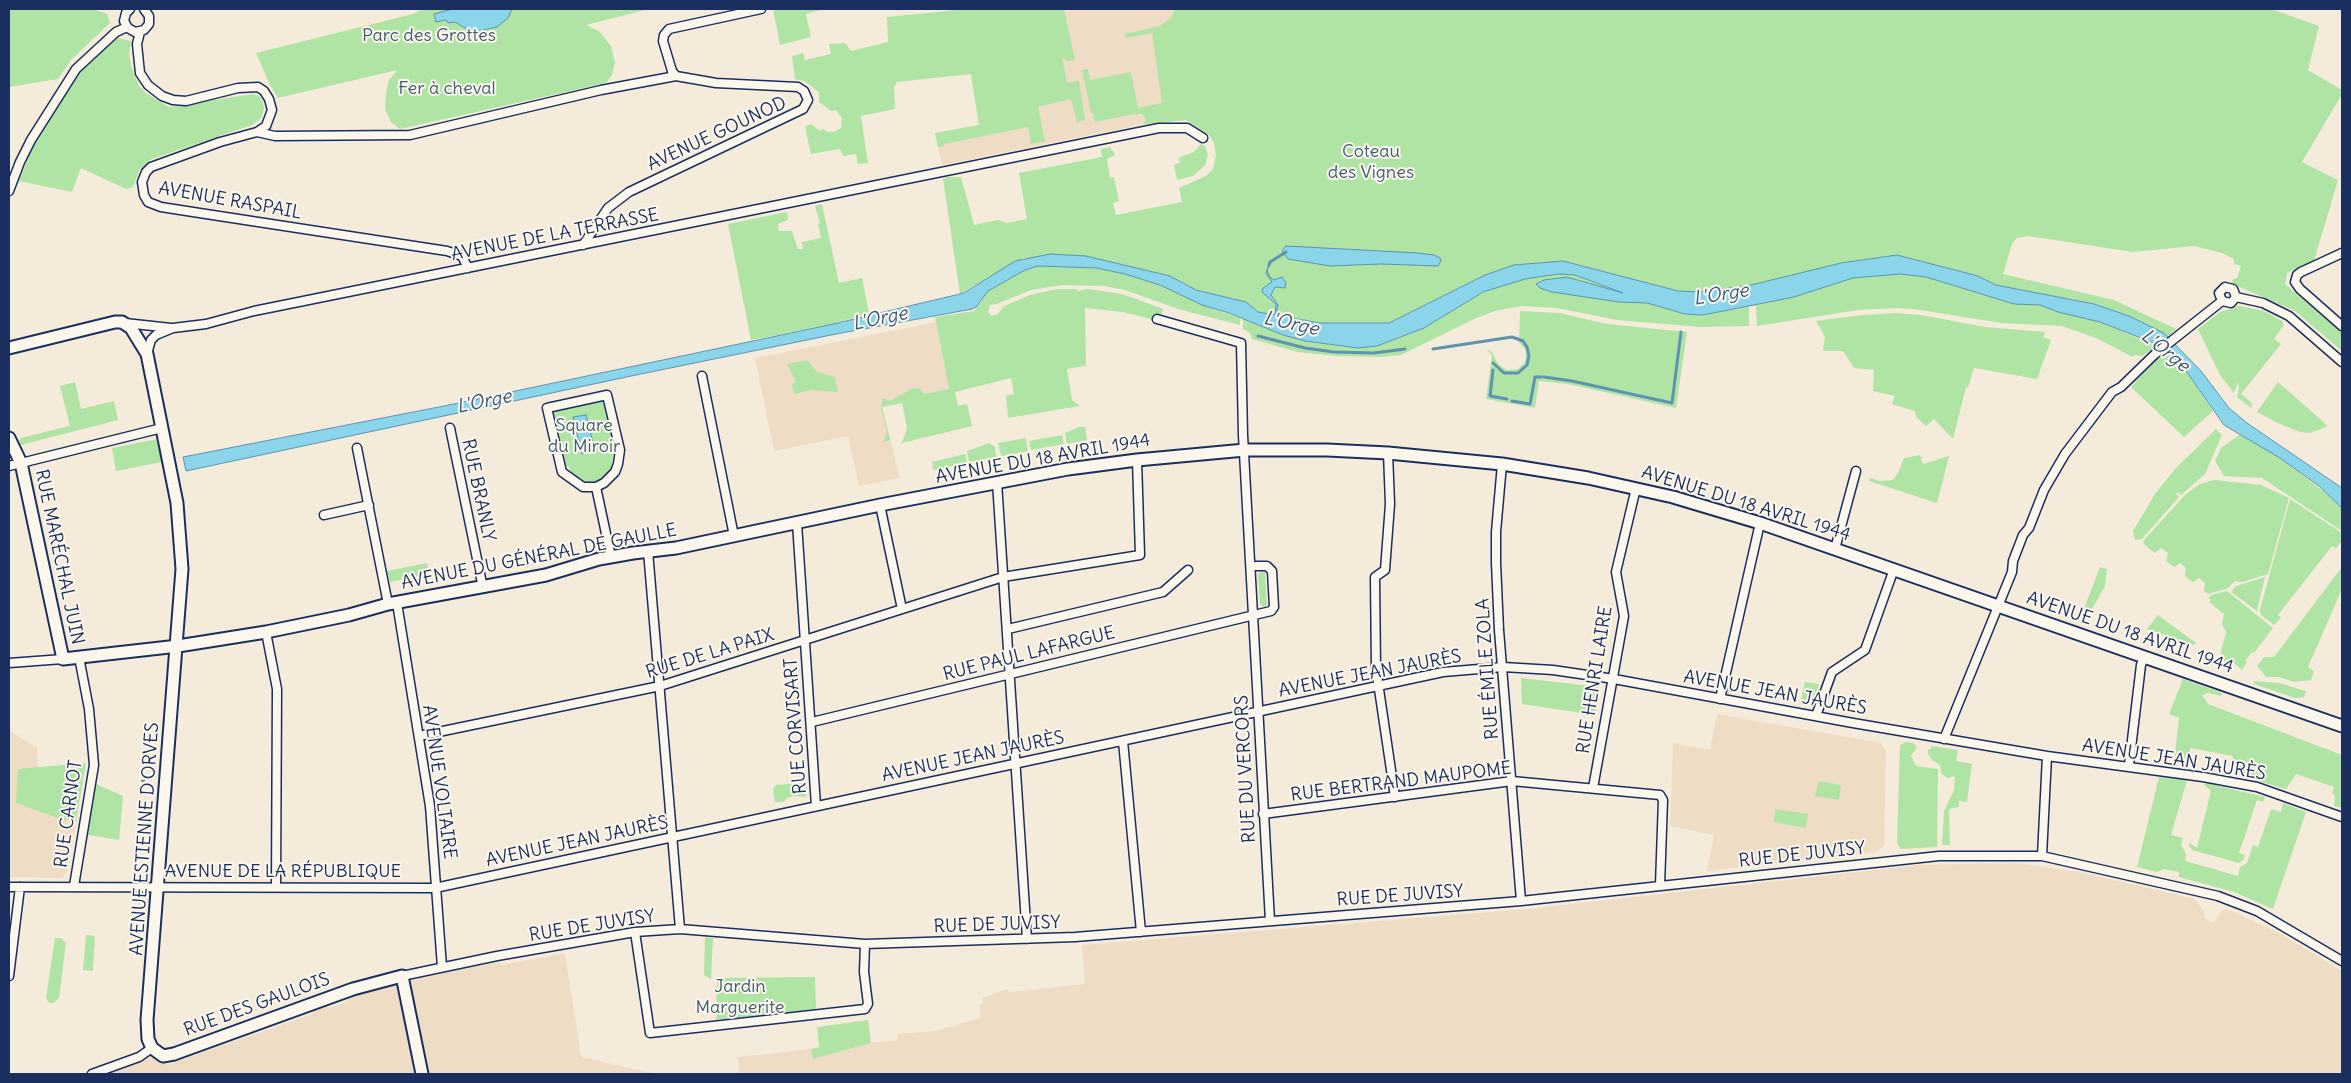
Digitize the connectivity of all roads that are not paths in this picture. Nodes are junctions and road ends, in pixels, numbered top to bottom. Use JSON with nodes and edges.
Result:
{"nodes":[{"id":1,"x":130,"y":9,"type":"edge"},
{"id":2,"x":147,"y":9,"type":"edge"},
{"id":3,"x":760,"y":9,"type":"edge"},
{"id":4,"x":127,"y":27,"type":"junction"},
{"id":5,"x":140,"y":32,"type":"junction"},
{"id":6,"x":676,"y":76,"type":"junction"},
{"id":7,"x":257,"y":132,"type":"junction"},
{"id":8,"x":1203,"y":138,"type":"dead end"},
{"id":9,"x":9,"y":191,"type":"edge"},
{"id":10,"x":582,"y":245,"type":"junction"},
{"id":11,"x":2342,"y":253,"type":"edge"},
{"id":12,"x":468,"y":268,"type":"junction"},
{"id":13,"x":2236,"y":297,"type":"junction"},
{"id":14,"x":2222,"y":301,"type":"junction"},
{"id":15,"x":1157,"y":319,"type":"dead end"},
{"id":16,"x":122,"y":322,"type":"junction"},
{"id":17,"x":2342,"y":326,"type":"edge"},
{"id":18,"x":173,"y":328,"type":"junction"},
{"id":19,"x":9,"y":348,"type":"edge"},
{"id":20,"x":147,"y":354,"type":"junction"},
{"id":21,"x":2342,"y":362,"type":"edge"},
{"id":22,"x":702,"y":376,"type":"dead end"},
{"id":23,"x":162,"y":428,"type":"junction"},
{"id":24,"x":450,"y":428,"type":"dead end"},
{"id":25,"x":9,"y":438,"type":"edge"},
{"id":26,"x":357,"y":448,"type":"dead end"},
{"id":27,"x":1245,"y":450,"type":"junction"},
{"id":28,"x":1388,"y":453,"type":"junction"},
{"id":29,"x":1137,"y":460,"type":"junction"},
{"id":30,"x":21,"y":463,"type":"junction"},
{"id":31,"x":1502,"y":464,"type":"junction"},
{"id":32,"x":9,"y":466,"type":"edge"},
{"id":33,"x":1856,"y":472,"type":"dead end"},
{"id":34,"x":997,"y":482,"type":"junction"},
{"id":35,"x":596,"y":487,"type":"junction"},
{"id":36,"x":1636,"y":488,"type":"junction"},
{"id":37,"x":907,"y":500,"type":"joint"},
{"id":38,"x":880,"y":504,"type":"junction"},
{"id":39,"x":369,"y":506,"type":"junction"},
{"id":40,"x":324,"y":515,"type":"dead end"},
{"id":41,"x":797,"y":523,"type":"junction"},
{"id":42,"x":1760,"y":523,"type":"junction"},
{"id":43,"x":734,"y":536,"type":"junction"},
{"id":44,"x":1835,"y":549,"type":"junction"},
{"id":45,"x":648,"y":551,"type":"junction"},
{"id":46,"x":612,"y":557,"type":"junction"},
{"id":47,"x":1251,"y":566,"type":"junction"},
{"id":48,"x":1894,"y":569,"type":"junction"},
{"id":49,"x":1188,"y":570,"type":"dead end"},
{"id":50,"x":1003,"y":577,"type":"junction"},
{"id":51,"x":483,"y":588,"type":"junction"},
{"id":52,"x":393,"y":603,"type":"junction"},
{"id":53,"x":1998,"y":605,"type":"junction"},
{"id":54,"x":902,"y":610,"type":"junction"},
{"id":55,"x":1253,"y":616,"type":"junction"},
{"id":56,"x":1008,"y":629,"type":"junction"},
{"id":57,"x":266,"y":632,"type":"junction"},
{"id":58,"x":806,"y":640,"type":"junction"},
{"id":59,"x":178,"y":646,"type":"junction"},
{"id":60,"x":79,"y":657,"type":"junction"},
{"id":61,"x":2144,"y":657,"type":"junction"},
{"id":62,"x":63,"y":659,"type":"junction"},
{"id":63,"x":9,"y":663,"type":"edge"},
{"id":64,"x":1503,"y":667,"type":"junction"},
{"id":65,"x":1010,"y":674,"type":"junction"},
{"id":66,"x":1614,"y":679,"type":"junction"},
{"id":67,"x":1378,"y":685,"type":"junction"},
{"id":68,"x":660,"y":686,"type":"junction"},
{"id":69,"x":1720,"y":699,"type":"junction"},
{"id":70,"x":1258,"y":711,"type":"junction"},
{"id":71,"x":1816,"y":716,"type":"junction"},
{"id":72,"x":812,"y":722,"type":"junction"},
{"id":73,"x":2342,"y":726,"type":"edge"},
{"id":74,"x":419,"y":736,"type":"junction"},
{"id":75,"x":1944,"y":739,"type":"junction"},
{"id":76,"x":1123,"y":741,"type":"junction"},
{"id":77,"x":2047,"y":756,"type":"junction"},
{"id":78,"x":1016,"y":763,"type":"junction"},
{"id":79,"x":2129,"y":765,"type":"junction"},
{"id":80,"x":1512,"y":781,"type":"junction"},
{"id":81,"x":1593,"y":788,"type":"junction"},
{"id":82,"x":1395,"y":797,"type":"junction"},
{"id":83,"x":816,"y":806,"type":"junction"},
{"id":84,"x":1263,"y":814,"type":"junction"},
{"id":85,"x":2342,"y":817,"type":"edge"},
{"id":86,"x":672,"y":837,"type":"junction"},
{"id":87,"x":2042,"y":856,"type":"junction"},
{"id":88,"x":74,"y":886,"type":"junction"},
{"id":89,"x":1660,"y":886,"type":"junction"},
{"id":90,"x":9,"y":887,"type":"edge"},
{"id":91,"x":20,"y":887,"type":"junction"},
{"id":92,"x":159,"y":887,"type":"junction"},
{"id":93,"x":276,"y":887,"type":"junction"},
{"id":94,"x":437,"y":887,"type":"junction"},
{"id":95,"x":1521,"y":902,"type":"junction"},
{"id":96,"x":1270,"y":921,"type":"junction"},
{"id":97,"x":680,"y":929,"type":"junction"},
{"id":98,"x":635,"y":932,"type":"junction"},
{"id":99,"x":1141,"y":932,"type":"junction"},
{"id":100,"x":1027,"y":939,"type":"junction"},
{"id":101,"x":865,"y":944,"type":"junction"},
{"id":102,"x":2342,"y":961,"type":"edge"},
{"id":103,"x":442,"y":967,"type":"junction"},
{"id":104,"x":9,"y":976,"type":"edge"},
{"id":105,"x":402,"y":976,"type":"junction"},
{"id":106,"x":152,"y":1048,"type":"junction"},
{"id":107,"x":92,"y":1074,"type":"edge"},
{"id":108,"x":422,"y":1074,"type":"edge"}],
"edges":[{"from":1,"to":4,"type":"street"},
{"from":2,"to":5,"type":"street"},
{"from":3,"to":6,"type":"street"},
{"from":4,"to":5,"type":"street"},
{"from":4,"to":9,"type":"street"},
{"from":5,"to":7,"type":"street"},
{"from":6,"to":7,"type":"street"},
{"from":6,"to":10,"type":"street","name":"AVENUE GOUNOD"},
{"from":7,"to":12,"type":"street","name":"AVENUE RASPAIL"},
{"from":8,"to":10,"type":"street","name":"AVENUE DE LA TERRASSE"},
{"from":10,"to":12,"type":"street","name":"AVENUE DE LA TERRASSE"},
{"from":11,"to":17,"type":"street"},
{"from":12,"to":18,"type":"street","name":"AVENUE DE LA TERRASSE"},
{"from":13,"to":14,"type":"street"},
{"from":13,"to":14,"type":"street"},
{"from":13,"to":21,"type":"street"},
{"from":14,"to":53,"type":"street"},
{"from":15,"to":27,"type":"street","name":"RUE DU VERCORS"},
{"from":16,"to":18,"type":"street","name":"AVENUE DE LA TERRASSE"},
{"from":16,"to":19,"type":"street"},
{"from":16,"to":20,"type":"street","name":"AVENUE ESTIENNE D'ORVES"},
{"from":18,"to":20,"type":"street","name":"AVENUE DE LA TERRASSE"},
{"from":20,"to":23,"type":"street","name":"AVENUE ESTIENNE D'ORVES"},
{"from":22,"to":43,"type":"street"},
{"from":23,"to":30,"type":"street"},
{"from":23,"to":59,"type":"street","name":"AVENUE ESTIENNE D'ORVES"},
{"from":24,"to":51,"type":"street","name":"RUE BRANLY"},
{"from":25,"to":30,"type":"street","name":"RUE MARÉCHAL JUIN"},
{"from":26,"to":39,"type":"street","name":"AVENUE VOLTAIRE"},
{"from":27,"to":28,"type":"street","name":"AVENUE DU 18 AVRIL 1944"},
{"from":27,"to":29,"type":"street","name":"AVENUE DU 18 AVRIL 1944"},
{"from":27,"to":47,"type":"street","name":"RUE DU VERCORS"},
{"from":28,"to":31,"type":"street","name":"AVENUE DU 18 AVRIL 1944"},
{"from":28,"to":67,"type":"street"},
{"from":29,"to":34,"type":"street","name":"AVENUE DU 18 AVRIL 1944"},
{"from":29,"to":50,"type":"street","name":"RUE DE LA PAIX"},
{"from":30,"to":32,"type":"street"},
{"from":30,"to":62,"type":"street","name":"RUE MARÉCHAL JUIN"},
{"from":31,"to":36,"type":"street","name":"AVENUE DU 18 AVRIL 1944"},
{"from":31,"to":64,"type":"street","name":"RUE ÉMILE ZOLA"},
{"from":33,"to":44,"type":"street"},
{"from":34,"to":37,"type":"street","name":"AVENUE DU 18 AVRIL 1944"},
{"from":34,"to":50,"type":"street"},
{"from":35,"to":35,"type":"street"},
{"from":35,"to":46,"type":"street"},
{"from":36,"to":42,"type":"street","name":"AVENUE DU 18 AVRIL 1944"},
{"from":36,"to":66,"type":"street","name":"RUE HENRI LAIRE"},
{"from":37,"to":38,"type":"street","name":"AVENUE DU GÉNÉRAL DE GAULLE"},
{"from":38,"to":41,"type":"street","name":"AVENUE DU GÉNÉRAL DE GAULLE"},
{"from":38,"to":54,"type":"street"},
{"from":39,"to":40,"type":"street"},
{"from":39,"to":52,"type":"street","name":"AVENUE VOLTAIRE"},
{"from":41,"to":43,"type":"street","name":"AVENUE DU GÉNÉRAL DE GAULLE"},
{"from":41,"to":58,"type":"street","name":"RUE CORVISART"},
{"from":42,"to":44,"type":"street","name":"AVENUE DU 18 AVRIL 1944"},
{"from":42,"to":69,"type":"street"},
{"from":43,"to":45,"type":"street","name":"AVENUE DU GÉNÉRAL DE GAULLE"},
{"from":44,"to":48,"type":"street","name":"AVENUE DU 18 AVRIL 1944"},
{"from":45,"to":46,"type":"street","name":"AVENUE DU GÉNÉRAL DE GAULLE"},
{"from":45,"to":68,"type":"street"},
{"from":46,"to":51,"type":"street","name":"AVENUE DU GÉNÉRAL DE GAULLE"},
{"from":47,"to":55,"type":"street","name":"RUE DU VERCORS"},
{"from":47,"to":55,"type":"street"},
{"from":48,"to":53,"type":"street","name":"AVENUE DU 18 AVRIL 1944"},
{"from":48,"to":71,"type":"street"},
{"from":49,"to":56,"type":"street"},
{"from":50,"to":54,"type":"street","name":"RUE DE LA PAIX"},
{"from":50,"to":56,"type":"street"},
{"from":51,"to":52,"type":"street","name":"AVENUE DU GÉNÉRAL DE GAULLE"},
{"from":52,"to":57,"type":"street","name":"AVENUE DU GÉNÉRAL DE GAULLE"},
{"from":52,"to":74,"type":"street","name":"AVENUE VOLTAIRE"},
{"from":53,"to":61,"type":"street","name":"AVENUE DU 18 AVRIL 1944"},
{"from":53,"to":75,"type":"street"},
{"from":54,"to":58,"type":"street","name":"RUE DE LA PAIX"},
{"from":55,"to":65,"type":"street","name":"RUE PAUL LAFARGUE"},
{"from":55,"to":70,"type":"street","name":"RUE DU VERCORS"},
{"from":56,"to":65,"type":"street"},
{"from":57,"to":59,"type":"street","name":"AVENUE DU GÉNÉRAL DE GAULLE"},
{"from":57,"to":93,"type":"street"},
{"from":58,"to":68,"type":"street","name":"RUE DE LA PAIX"},
{"from":58,"to":72,"type":"street","name":"RUE CORVISART"},
{"from":59,"to":60,"type":"street","name":"AVENUE DU GÉNÉRAL DE GAULLE"},
{"from":59,"to":92,"type":"street","name":"AVENUE ESTIENNE D'ORVES"},
{"from":60,"to":62,"type":"street","name":"AVENUE DU GÉNÉRAL DE GAULLE"},
{"from":60,"to":88,"type":"street","name":"RUE CARNOT"},
{"from":61,"to":73,"type":"street","name":"AVENUE DU 18 AVRIL 1944"},
{"from":61,"to":79,"type":"street"},
{"from":62,"to":63,"type":"street"},
{"from":64,"to":66,"type":"street","name":"AVENUE JEAN JAURÈS"},
{"from":64,"to":67,"type":"street","name":"AVENUE JEAN JAURÈS"},
{"from":64,"to":80,"type":"street","name":"RUE ÉMILE ZOLA"},
{"from":65,"to":72,"type":"street","name":"RUE PAUL LAFARGUE"},
{"from":65,"to":78,"type":"street"},
{"from":66,"to":69,"type":"street","name":"AVENUE JEAN JAURÈS"},
{"from":66,"to":81,"type":"street","name":"RUE HENRI LAIRE"},
{"from":67,"to":70,"type":"street","name":"AVENUE JEAN JAURÈS"},
{"from":67,"to":82,"type":"street"},
{"from":68,"to":74,"type":"street","name":"RUE DE LA PAIX"},
{"from":68,"to":86,"type":"street"},
{"from":69,"to":71,"type":"street","name":"AVENUE JEAN JAURÈS"},
{"from":70,"to":76,"type":"street","name":"AVENUE JEAN JAURÈS"},
{"from":70,"to":84,"type":"street","name":"RUE DU VERCORS"},
{"from":71,"to":75,"type":"street","name":"AVENUE JEAN JAURÈS"},
{"from":72,"to":83,"type":"street","name":"RUE CORVISART"},
{"from":74,"to":94,"type":"street","name":"AVENUE VOLTAIRE"},
{"from":75,"to":77,"type":"street","name":"AVENUE JEAN JAURÈS"},
{"from":76,"to":78,"type":"street","name":"AVENUE JEAN JAURÈS"},
{"from":76,"to":99,"type":"street"},
{"from":77,"to":79,"type":"street","name":"AVENUE JEAN JAURÈS"},
{"from":77,"to":87,"type":"street"},
{"from":78,"to":83,"type":"street","name":"AVENUE JEAN JAURÈS"},
{"from":78,"to":100,"type":"street"},
{"from":79,"to":85,"type":"street","name":"AVENUE JEAN JAURÈS"},
{"from":80,"to":81,"type":"street","name":"RUE BERTRAND MAUPOME"},
{"from":80,"to":82,"type":"street","name":"RUE BERTRAND MAUPOME"},
{"from":80,"to":95,"type":"street","name":"RUE ÉMILE ZOLA"},
{"from":81,"to":89,"type":"street","name":"RUE BERTRAND MAUPOME"},
{"from":82,"to":84,"type":"street","name":"RUE BERTRAND MAUPOME"},
{"from":83,"to":86,"type":"street","name":"AVENUE JEAN JAURÈS"},
{"from":84,"to":96,"type":"street","name":"RUE DU VERCORS"},
{"from":86,"to":94,"type":"street","name":"AVENUE JEAN JAURÈS"},
{"from":86,"to":97,"type":"street"},
{"from":87,"to":89,"type":"street","name":"RUE DE JUVISY"},
{"from":87,"to":102,"type":"street","name":"RUE DE JUVISY"},
{"from":88,"to":91,"type":"street","name":"AVENUE DE LA RÉPUBLIQUE"},
{"from":88,"to":92,"type":"street","name":"AVENUE DE LA RÉPUBLIQUE"},
{"from":89,"to":95,"type":"street","name":"RUE DE JUVISY"},
{"from":90,"to":91,"type":"street","name":"AVENUE DE LA RÉPUBLIQUE"},
{"from":91,"to":104,"type":"street"},
{"from":92,"to":93,"type":"street","name":"AVENUE DE LA RÉPUBLIQUE"},
{"from":92,"to":106,"type":"street","name":"AVENUE ESTIENNE D'ORVES"},
{"from":93,"to":94,"type":"street","name":"AVENUE DE LA RÉPUBLIQUE"},
{"from":94,"to":103,"type":"street","name":"AVENUE VOLTAIRE"},
{"from":95,"to":96,"type":"street","name":"RUE DE JUVISY"},
{"from":96,"to":99,"type":"street","name":"RUE DE JUVISY"},
{"from":97,"to":98,"type":"street","name":"RUE DE JUVISY"},
{"from":97,"to":101,"type":"street","name":"RUE DE JUVISY"},
{"from":98,"to":101,"type":"street"},
{"from":98,"to":103,"type":"street","name":"RUE DE JUVISY"},
{"from":99,"to":100,"type":"street","name":"RUE DE JUVISY"},
{"from":100,"to":101,"type":"street","name":"RUE DE JUVISY"},
{"from":103,"to":105,"type":"street","name":"RUE DES GAULOIS"},
{"from":105,"to":106,"type":"street","name":"RUE DES GAULOIS"},
{"from":105,"to":108,"type":"street"},
{"from":106,"to":107,"type":"street"}]}
